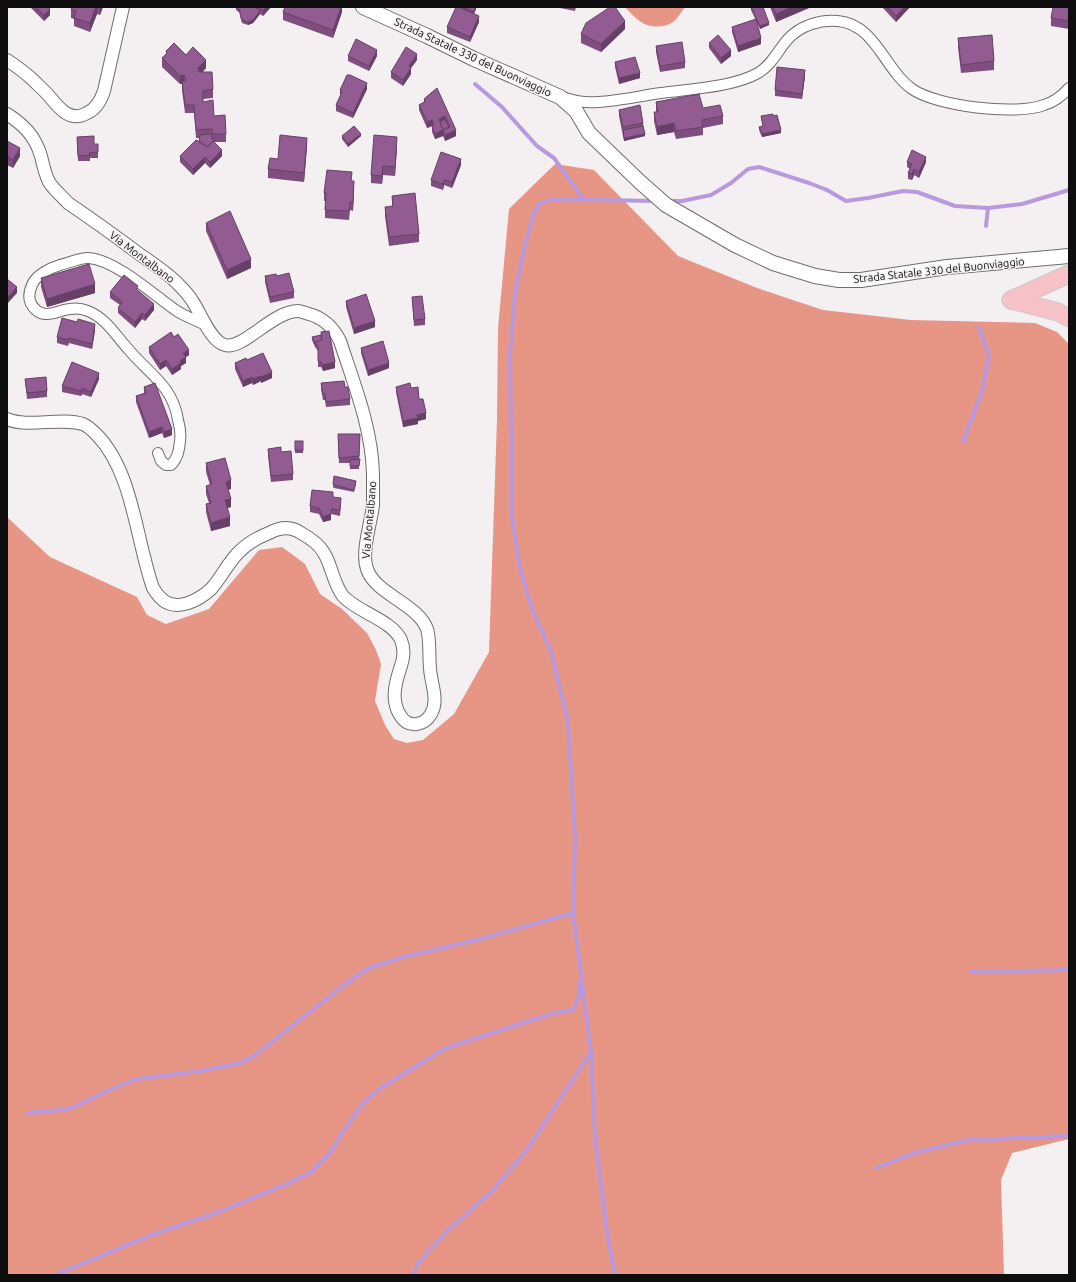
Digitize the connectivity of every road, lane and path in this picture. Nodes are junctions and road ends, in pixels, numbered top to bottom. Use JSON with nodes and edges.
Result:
{"nodes":[{"id":1,"x":123,"y":7,"type":"edge"},
{"id":2,"x":363,"y":7,"type":"edge"},
{"id":3,"x":7,"y":60,"type":"edge"},
{"id":4,"x":1069,"y":88,"type":"edge"},
{"id":5,"x":560,"y":97,"type":"junction"},
{"id":6,"x":7,"y":114,"type":"edge"},
{"id":7,"x":1069,"y":256,"type":"edge"},
{"id":8,"x":1069,"y":274,"type":"edge"},
{"id":9,"x":1011,"y":300,"type":"junction"},
{"id":10,"x":1069,"y":307,"type":"edge"},
{"id":11,"x":1069,"y":318,"type":"edge"},
{"id":12,"x":206,"y":326,"type":"junction"},
{"id":13,"x":7,"y":420,"type":"edge"},
{"id":14,"x":158,"y":453,"type":"dead end"}],
"edges":[{"from":1,"to":3,"type":"street"},
{"from":2,"to":5,"type":"main road","name":"Strada Statale 330 del Buonviaggio"},
{"from":4,"to":5,"type":"street","name":"Strada Statale 330 del Buonviaggio"},
{"from":5,"to":7,"type":"main road","name":"Strada Statale 330 del Buonviaggio"},
{"from":6,"to":12,"type":"street","name":"Via Montalbano"},
{"from":8,"to":9,"type":"highway"},
{"from":9,"to":10,"type":"highway"},
{"from":9,"to":11,"type":"highway"},
{"from":12,"to":13,"type":"street","name":"Via Montalbano"},
{"from":12,"to":14,"type":"street"}]}
